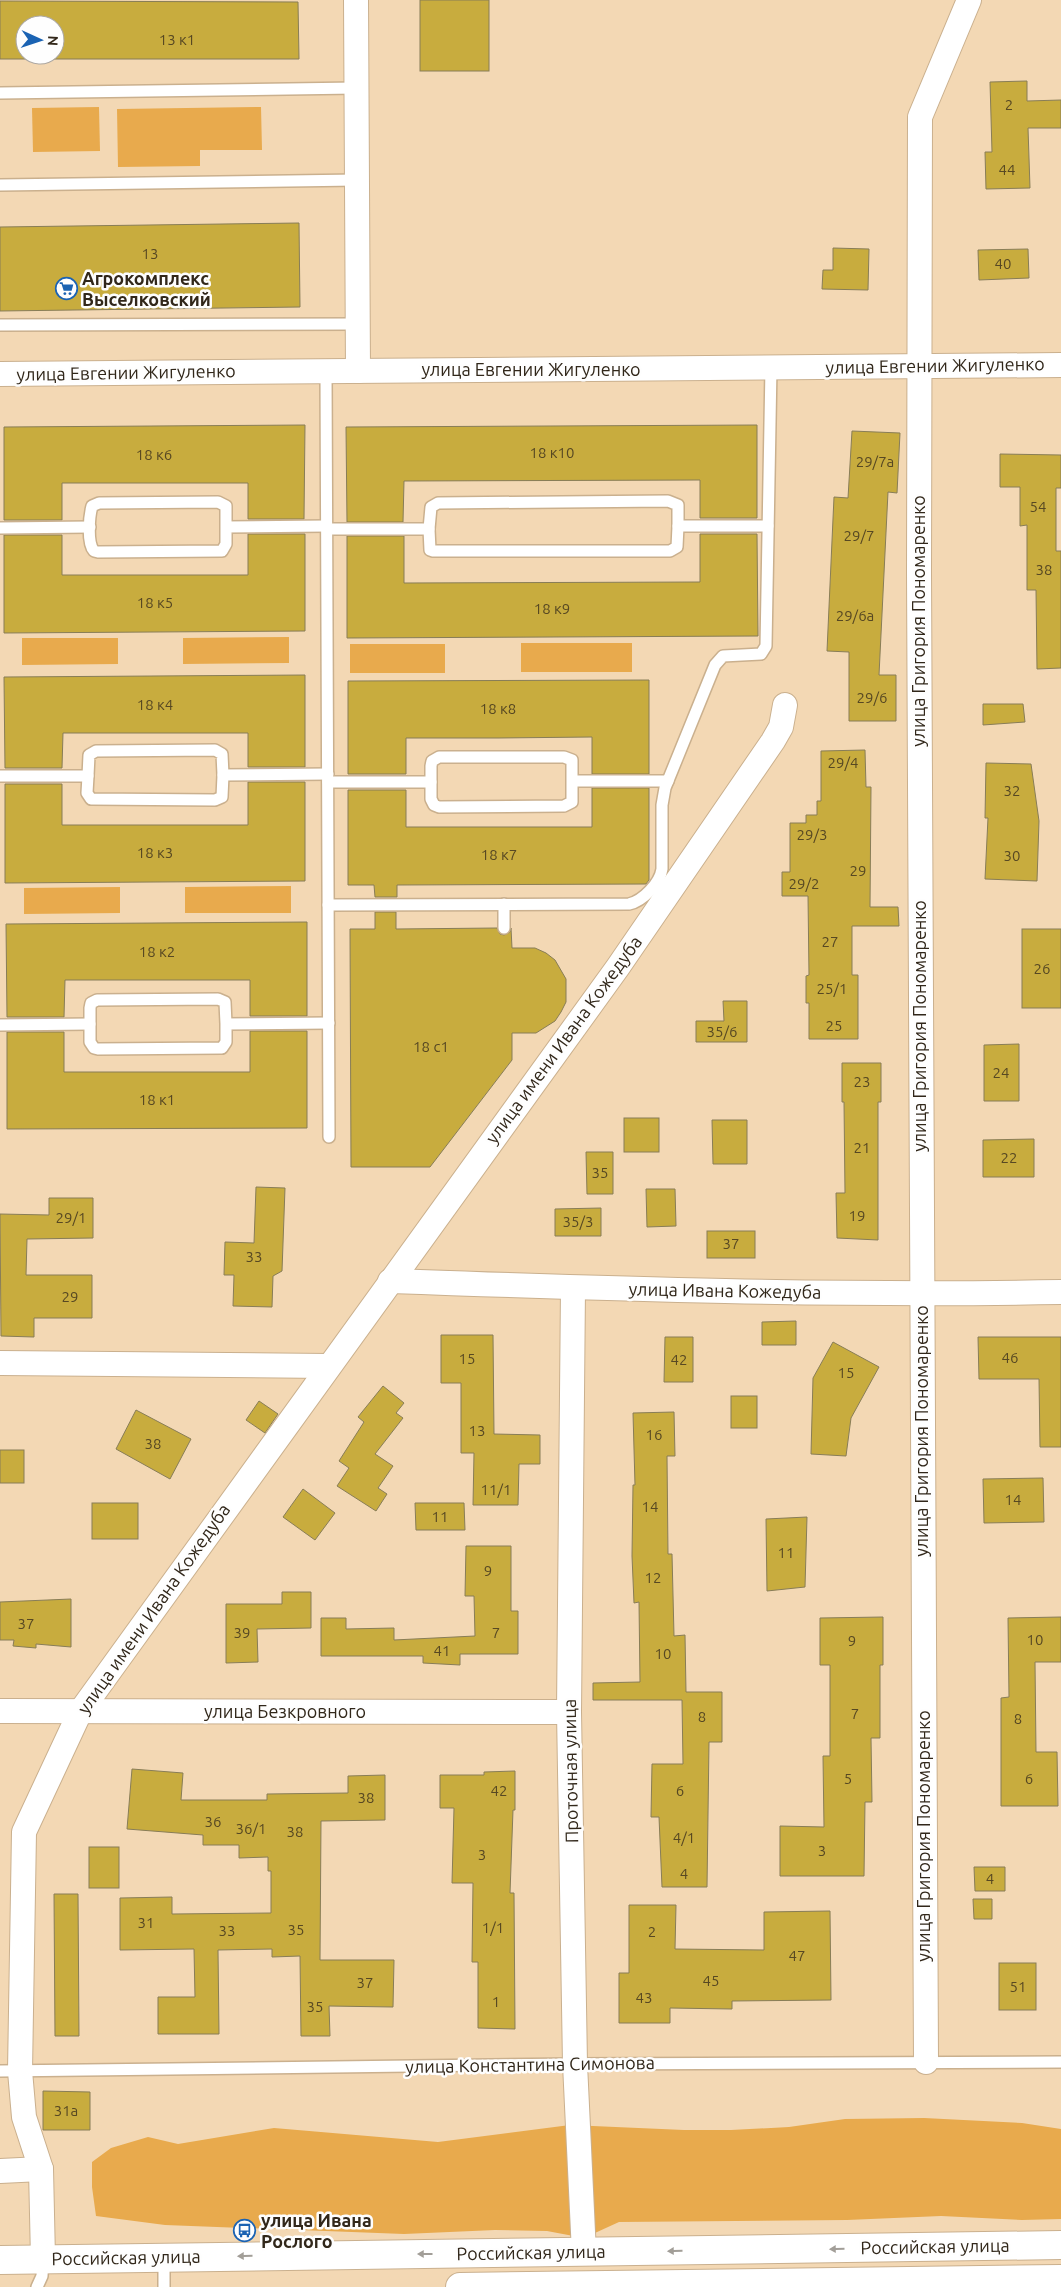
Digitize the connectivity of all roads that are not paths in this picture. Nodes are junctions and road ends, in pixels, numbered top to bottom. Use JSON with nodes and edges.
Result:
{"nodes":[{"id":1,"x":356,"y":0,"type":"edge"},
{"id":2,"x":969,"y":0,"type":"edge"},
{"id":3,"x":356,"y":88,"type":"junction"},
{"id":4,"x":0,"y":93,"type":"edge"},
{"id":5,"x":357,"y":180,"type":"junction"},
{"id":6,"x":0,"y":185,"type":"edge"},
{"id":7,"x":358,"y":324,"type":"junction"},
{"id":8,"x":0,"y":325,"type":"edge"},
{"id":9,"x":1061,"y":365,"type":"edge"},
{"id":10,"x":920,"y":366,"type":"junction"},
{"id":11,"x":771,"y":368,"type":"junction"},
{"id":12,"x":326,"y":371,"type":"junction"},
{"id":13,"x":358,"y":371,"type":"junction"},
{"id":14,"x":0,"y":374,"type":"edge"},
{"id":15,"x":678,"y":526,"type":"junction"},
{"id":16,"x":768,"y":526,"type":"junction"},
{"id":17,"x":90,"y":527,"type":"junction"},
{"id":18,"x":226,"y":527,"type":"junction"},
{"id":19,"x":0,"y":528,"type":"edge"},
{"id":20,"x":327,"y":528,"type":"junction"},
{"id":21,"x":429,"y":529,"type":"junction"},
{"id":22,"x":785,"y":705,"type":"dead end"},
{"id":23,"x":223,"y":775,"type":"junction"},
{"id":24,"x":0,"y":776,"type":"edge"},
{"id":25,"x":88,"y":776,"type":"junction"},
{"id":26,"x":328,"y":778,"type":"junction"},
{"id":27,"x":572,"y":781,"type":"junction"},
{"id":28,"x":668,"y":781,"type":"junction"},
{"id":29,"x":431,"y":782,"type":"junction"},
{"id":30,"x":504,"y":904,"type":"junction"},
{"id":31,"x":328,"y":905,"type":"junction"},
{"id":32,"x":504,"y":928,"type":"dead end"},
{"id":33,"x":329,"y":1023,"type":"junction"},
{"id":34,"x":90,"y":1024,"type":"junction"},
{"id":35,"x":226,"y":1024,"type":"junction"},
{"id":36,"x":0,"y":1025,"type":"edge"},
{"id":37,"x":329,"y":1137,"type":"dead end"},
{"id":38,"x":390,"y":1281,"type":"junction"},
{"id":39,"x":574,"y":1288,"type":"junction"},
{"id":40,"x":1061,"y":1292,"type":"edge"},
{"id":41,"x":921,"y":1294,"type":"junction"},
{"id":42,"x":0,"y":1363,"type":"edge"},
{"id":43,"x":328,"y":1366,"type":"junction"},
{"id":44,"x":0,"y":1711,"type":"edge"},
{"id":45,"x":80,"y":1712,"type":"junction"},
{"id":46,"x":569,"y":1712,"type":"junction"},
{"id":47,"x":926,"y":2062,"type":"junction"},
{"id":48,"x":1061,"y":2062,"type":"edge"},
{"id":49,"x":575,"y":2064,"type":"junction"},
{"id":50,"x":10,"y":2071,"type":"edge"},
{"id":51,"x":40,"y":2169,"type":"junction"},
{"id":52,"x":0,"y":2171,"type":"edge"},
{"id":53,"x":1061,"y":2245,"type":"edge"},
{"id":54,"x":584,"y":2253,"type":"junction"},
{"id":55,"x":164,"y":2258,"type":"junction"},
{"id":56,"x":43,"y":2259,"type":"junction"},
{"id":57,"x":0,"y":2260,"type":"edge"},
{"id":58,"x":1061,"y":2280,"type":"edge"},
{"id":59,"x":37,"y":2287,"type":"edge"},
{"id":60,"x":164,"y":2287,"type":"edge"},
{"id":61,"x":460,"y":2287,"type":"edge"}],
"edges":[{"from":1,"to":3,"type":"street"},
{"from":2,"to":10,"type":"street","name":"улица Григория Пономаренко"},
{"from":3,"to":4,"type":"lane"},
{"from":3,"to":5,"type":"street"},
{"from":5,"to":6,"type":"lane"},
{"from":5,"to":7,"type":"street"},
{"from":7,"to":8,"type":"lane"},
{"from":7,"to":13,"type":"street"},
{"from":9,"to":10,"type":"street","name":"улица Евгении Жигуленко"},
{"from":10,"to":11,"type":"street","name":"улица Евгении Жигуленко"},
{"from":10,"to":41,"type":"street","name":"улица Григория Пономаренко"},
{"from":11,"to":13,"type":"street","name":"улица Евгении Жигуленко"},
{"from":11,"to":16,"type":"lane"},
{"from":12,"to":13,"type":"street","name":"улица Евгении Жигуленко"},
{"from":12,"to":14,"type":"street","name":"улица Евгении Жигуленко"},
{"from":12,"to":20,"type":"lane"},
{"from":15,"to":16,"type":"lane"},
{"from":15,"to":21,"type":"lane"},
{"from":15,"to":21,"type":"lane"},
{"from":16,"to":28,"type":"lane"},
{"from":17,"to":18,"type":"lane"},
{"from":17,"to":18,"type":"lane"},
{"from":17,"to":19,"type":"lane"},
{"from":18,"to":20,"type":"lane"},
{"from":20,"to":21,"type":"lane"},
{"from":20,"to":26,"type":"lane"},
{"from":22,"to":38,"type":"street","name":"улица имени Ивана Кожедуба"},
{"from":23,"to":25,"type":"lane"},
{"from":23,"to":25,"type":"lane"},
{"from":23,"to":26,"type":"lane"},
{"from":24,"to":25,"type":"lane"},
{"from":26,"to":29,"type":"lane"},
{"from":26,"to":31,"type":"lane"},
{"from":27,"to":28,"type":"lane"},
{"from":27,"to":29,"type":"lane"},
{"from":27,"to":29,"type":"lane"},
{"from":28,"to":30,"type":"lane"},
{"from":30,"to":31,"type":"lane"},
{"from":30,"to":32,"type":"lane"},
{"from":31,"to":33,"type":"lane"},
{"from":33,"to":35,"type":"lane"},
{"from":33,"to":37,"type":"lane"},
{"from":34,"to":35,"type":"lane"},
{"from":34,"to":35,"type":"lane"},
{"from":34,"to":36,"type":"lane"},
{"from":38,"to":39,"type":"street","name":"улица Ивана Кожедуба"},
{"from":38,"to":43,"type":"street","name":"улица имени Ивана Кожедуба"},
{"from":39,"to":41,"type":"street","name":"улица Ивана Кожедуба"},
{"from":39,"to":46,"type":"street","name":"Проточная улица"},
{"from":40,"to":41,"type":"street","name":"улица Ивана Кожедуба"},
{"from":41,"to":47,"type":"street","name":"улица Григория Пономаренко"},
{"from":42,"to":43,"type":"street"},
{"from":43,"to":45,"type":"street","name":"улица имени Ивана Кожедуба"},
{"from":44,"to":45,"type":"street","name":"улица Безкровного"},
{"from":45,"to":46,"type":"street","name":"улица Безкровного"},
{"from":45,"to":50,"type":"street","name":"улица имени Ивана Кожедуба"},
{"from":46,"to":49,"type":"street","name":"Проточная улица"},
{"from":47,"to":48,"type":"lane","name":"улица Константина Симонова"},
{"from":47,"to":49,"type":"lane","name":"улица Константина Симонова"},
{"from":49,"to":50,"type":"lane","name":"улица Константина Симонова"},
{"from":49,"to":54,"type":"street","name":"Проточная улица"},
{"from":50,"to":51,"type":"street","name":"улица имени Ивана Кожедуба"},
{"from":51,"to":52,"type":"street"},
{"from":51,"to":56,"type":"street","name":"улица имени Ивана Кожедуба"},
{"from":53,"to":54,"type":"main road","name":"Российская улица","one_way":true},
{"from":54,"to":55,"type":"main road","name":"Российская улица","one_way":true},
{"from":55,"to":56,"type":"main road","name":"Российская улица"},
{"from":55,"to":60,"type":"lane"},
{"from":56,"to":57,"type":"main road","name":"Российская улица"},
{"from":56,"to":59,"type":"lane"},
{"from":58,"to":61,"type":"main road","name":"Российская улица"}]}
